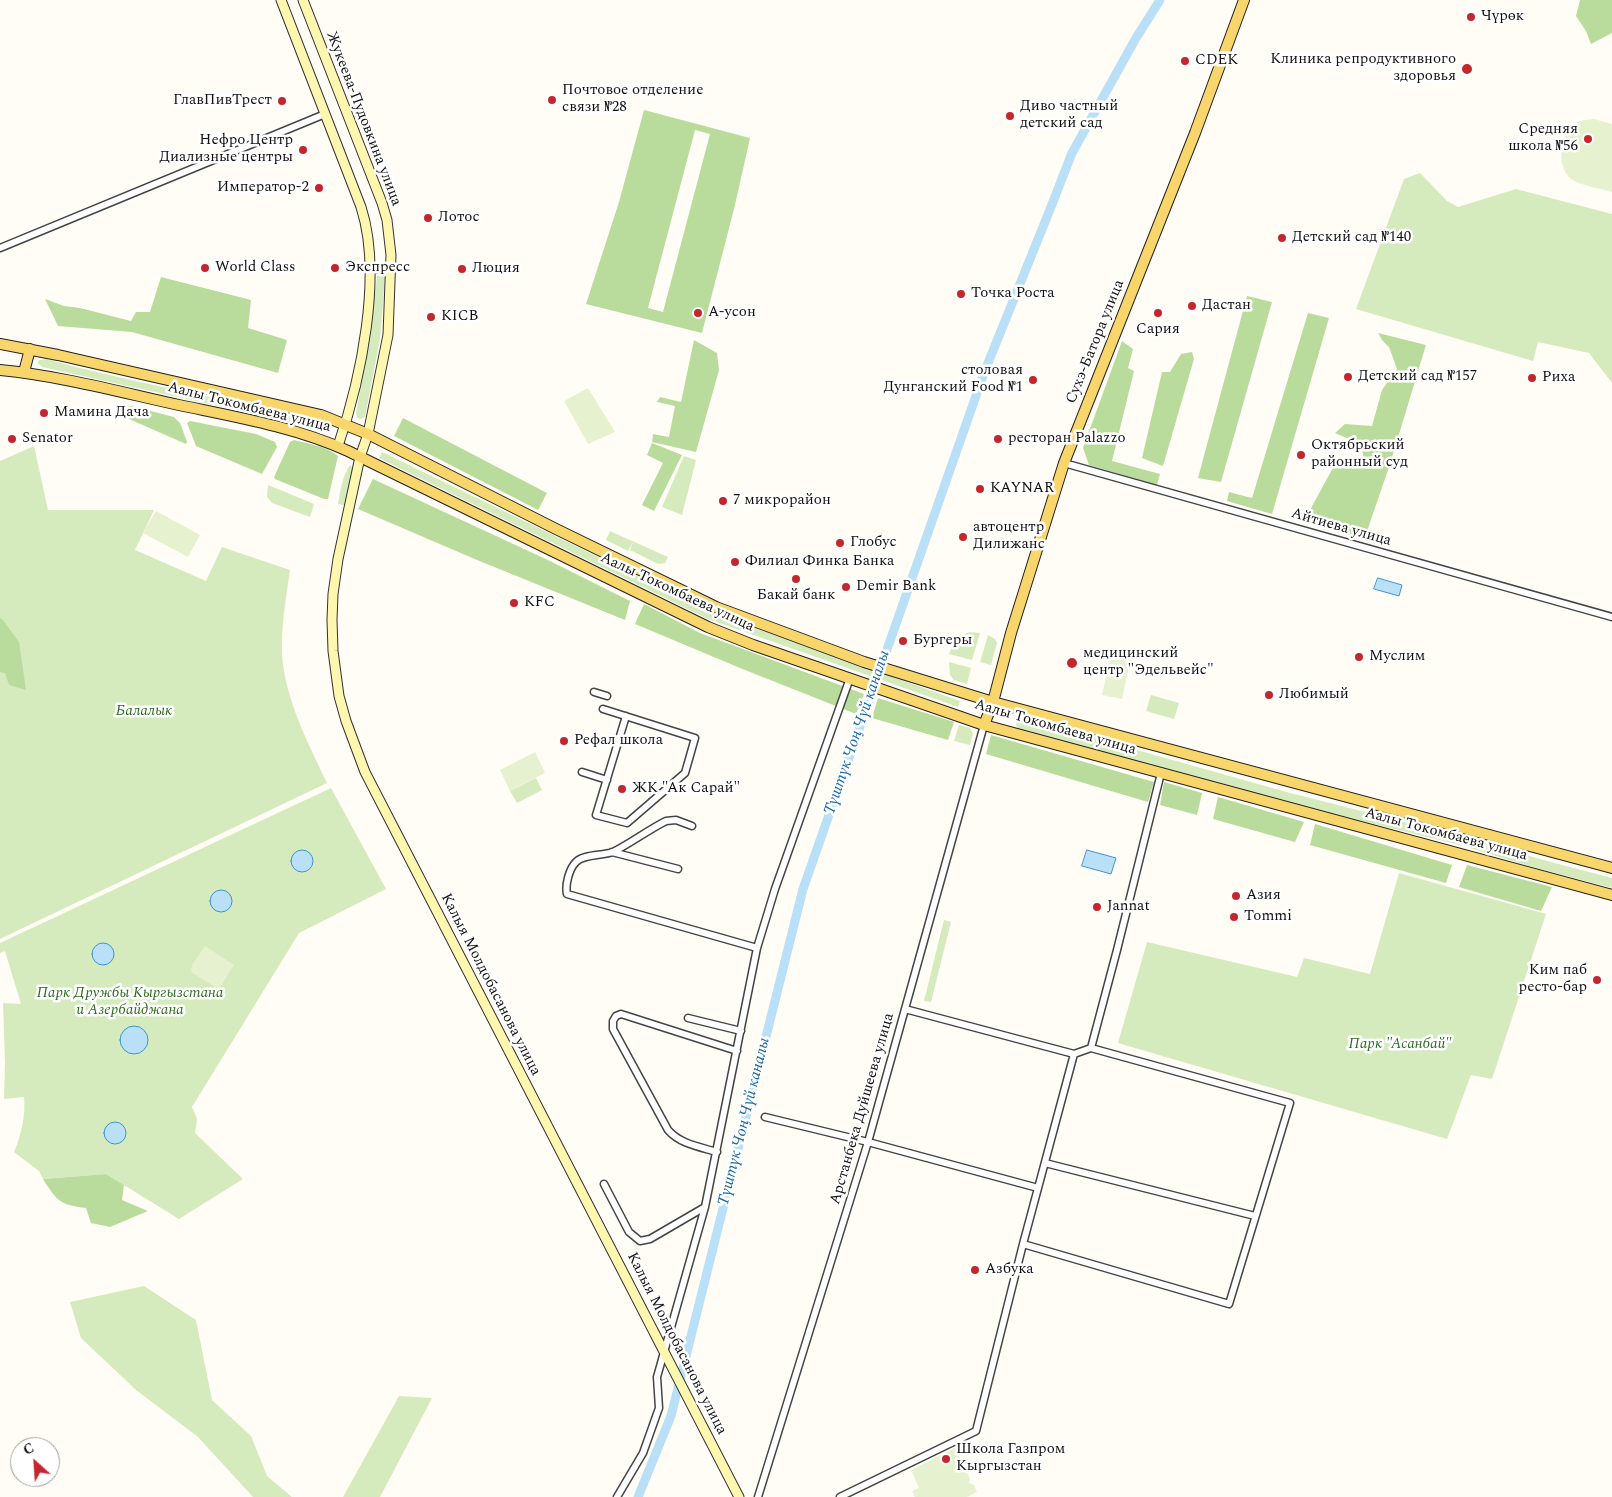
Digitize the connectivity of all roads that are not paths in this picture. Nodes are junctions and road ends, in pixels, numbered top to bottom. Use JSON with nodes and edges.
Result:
{"nodes":[{"id":1,"x":281,"y":0,"type":"edge"},
{"id":2,"x":303,"y":0,"type":"edge"},
{"id":3,"x":1244,"y":0,"type":"edge"},
{"id":4,"x":325,"y":114,"type":"junction"},
{"id":5,"x":0,"y":248,"type":"edge"},
{"id":6,"x":371,"y":268,"type":"junction"},
{"id":7,"x":391,"y":268,"type":"junction"},
{"id":8,"x":0,"y":344,"type":"edge"},
{"id":9,"x":30,"y":349,"type":"junction"},
{"id":10,"x":0,"y":370,"type":"edge"},
{"id":11,"x":24,"y":372,"type":"junction"},
{"id":12,"x":346,"y":425,"type":"junction"},
{"id":13,"x":368,"y":434,"type":"junction"},
{"id":14,"x":338,"y":446,"type":"junction"},
{"id":15,"x":360,"y":457,"type":"junction"},
{"id":16,"x":1064,"y":463,"type":"junction"},
{"id":17,"x":1612,"y":617,"type":"edge"},
{"id":18,"x":854,"y":679,"type":"junction"},
{"id":19,"x":594,"y":692,"type":"dead end"},
{"id":20,"x":607,"y":696,"type":"dead end"},
{"id":21,"x":993,"y":702,"type":"junction"},
{"id":22,"x":603,"y":709,"type":"dead end"},
{"id":23,"x":626,"y":716,"type":"junction"},
{"id":24,"x":984,"y":725,"type":"junction"},
{"id":25,"x":582,"y":772,"type":"dead end"},
{"id":26,"x":1161,"y":773,"type":"junction"},
{"id":27,"x":607,"y":780,"type":"junction"},
{"id":28,"x":692,"y":826,"type":"dead end"},
{"id":29,"x":612,"y":852,"type":"junction"},
{"id":30,"x":1612,"y":868,"type":"edge"},
{"id":31,"x":678,"y":869,"type":"dead end"},
{"id":32,"x":1612,"y":895,"type":"edge"},
{"id":33,"x":757,"y":948,"type":"junction"},
{"id":34,"x":905,"y":1009,"type":"junction"},
{"id":35,"x":688,"y":1018,"type":"dead end"},
{"id":36,"x":741,"y":1031,"type":"junction"},
{"id":37,"x":1090,"y":1048,"type":"junction"},
{"id":38,"x":737,"y":1051,"type":"junction"},
{"id":39,"x":1074,"y":1054,"type":"junction"},
{"id":40,"x":765,"y":1117,"type":"dead end"},
{"id":41,"x":868,"y":1142,"type":"junction"},
{"id":42,"x":717,"y":1152,"type":"junction"},
{"id":43,"x":1045,"y":1162,"type":"junction"},
{"id":44,"x":604,"y":1184,"type":"dead end"},
{"id":45,"x":1038,"y":1188,"type":"junction"},
{"id":46,"x":705,"y":1207,"type":"junction"},
{"id":47,"x":1255,"y":1216,"type":"junction"},
{"id":48,"x":1023,"y":1244,"type":"junction"},
{"id":49,"x":664,"y":1352,"type":"junction"},
{"id":50,"x":618,"y":1497,"type":"edge"},
{"id":51,"x":739,"y":1497,"type":"edge"},
{"id":52,"x":758,"y":1497,"type":"edge"},
{"id":53,"x":840,"y":1497,"type":"edge"}],
"edges":[{"from":1,"to":4,"type":"street"},
{"from":2,"to":7,"type":"street","name":"Жукеева-Пудовкина улица"},
{"from":3,"to":16,"type":"main road","name":"Сухэ-Батора улица"},
{"from":4,"to":5,"type":"street"},
{"from":4,"to":6,"type":"street"},
{"from":6,"to":7,"type":"street"},
{"from":6,"to":12,"type":"street"},
{"from":7,"to":13,"type":"street","name":"Жукеева-Пудовкина улица"},
{"from":8,"to":9,"type":"main road","name":"Аалы Токомбаева улица"},
{"from":9,"to":11,"type":"main road"},
{"from":9,"to":12,"type":"main road","name":"Аалы Токомбаева улица"},
{"from":10,"to":11,"type":"main road","name":"Аалы Токомбаева улица"},
{"from":11,"to":14,"type":"main road","name":"Аалы Токомбаева улица"},
{"from":12,"to":13,"type":"main road","name":"Аалы Токомбаева улица"},
{"from":12,"to":14,"type":"street"},
{"from":13,"to":15,"type":"street","name":"Жукеева-Пудовкина улица"},
{"from":13,"to":21,"type":"main road","name":"Аалы Токомбаева улица"},
{"from":14,"to":15,"type":"main road","name":"Аалы Токомбаева улица"},
{"from":15,"to":18,"type":"main road","name":"Аалы Токомбаева улица"},
{"from":15,"to":49,"type":"street","name":"Калыя Молдобасанова улица"},
{"from":16,"to":17,"type":"street","name":"Айтиева улица"},
{"from":16,"to":21,"type":"main road","name":"Сухэ-Батора улица"},
{"from":18,"to":24,"type":"main road","name":"Аалы Токомбаева улица"},
{"from":18,"to":33,"type":"street"},
{"from":19,"to":20,"type":"street"},
{"from":21,"to":24,"type":"main road","name":"Сухэ-Батора улица"},
{"from":21,"to":30,"type":"main road","name":"Аалы Токомбаева улица"},
{"from":22,"to":23,"type":"street"},
{"from":23,"to":27,"type":"street"},
{"from":23,"to":27,"type":"street"},
{"from":24,"to":26,"type":"main road","name":"Аалы Токомбаева улица"},
{"from":24,"to":34,"type":"street","name":"Арстанбека Дуйшеева улица"},
{"from":25,"to":27,"type":"street"},
{"from":26,"to":32,"type":"main road","name":"Аалы Токомбаева улица"},
{"from":26,"to":37,"type":"street"},
{"from":28,"to":29,"type":"street"},
{"from":29,"to":31,"type":"street"},
{"from":29,"to":33,"type":"street"},
{"from":33,"to":36,"type":"street"},
{"from":34,"to":39,"type":"street"},
{"from":34,"to":41,"type":"street","name":"Арстанбека Дуйшеева улица"},
{"from":35,"to":36,"type":"street"},
{"from":36,"to":38,"type":"street"},
{"from":37,"to":39,"type":"street"},
{"from":37,"to":47,"type":"street"},
{"from":38,"to":42,"type":"street"},
{"from":38,"to":42,"type":"street"},
{"from":39,"to":43,"type":"street"},
{"from":40,"to":41,"type":"street"},
{"from":41,"to":45,"type":"street"},
{"from":41,"to":52,"type":"street","name":"Арстанбека Дуйшеева улица"},
{"from":42,"to":46,"type":"street"},
{"from":43,"to":45,"type":"street"},
{"from":43,"to":47,"type":"street"},
{"from":44,"to":46,"type":"street"},
{"from":45,"to":48,"type":"street"},
{"from":46,"to":49,"type":"street"},
{"from":47,"to":48,"type":"street"},
{"from":48,"to":53,"type":"street"},
{"from":49,"to":50,"type":"street"},
{"from":49,"to":51,"type":"street","name":"Калыя Молдобасанова улица"}]}
